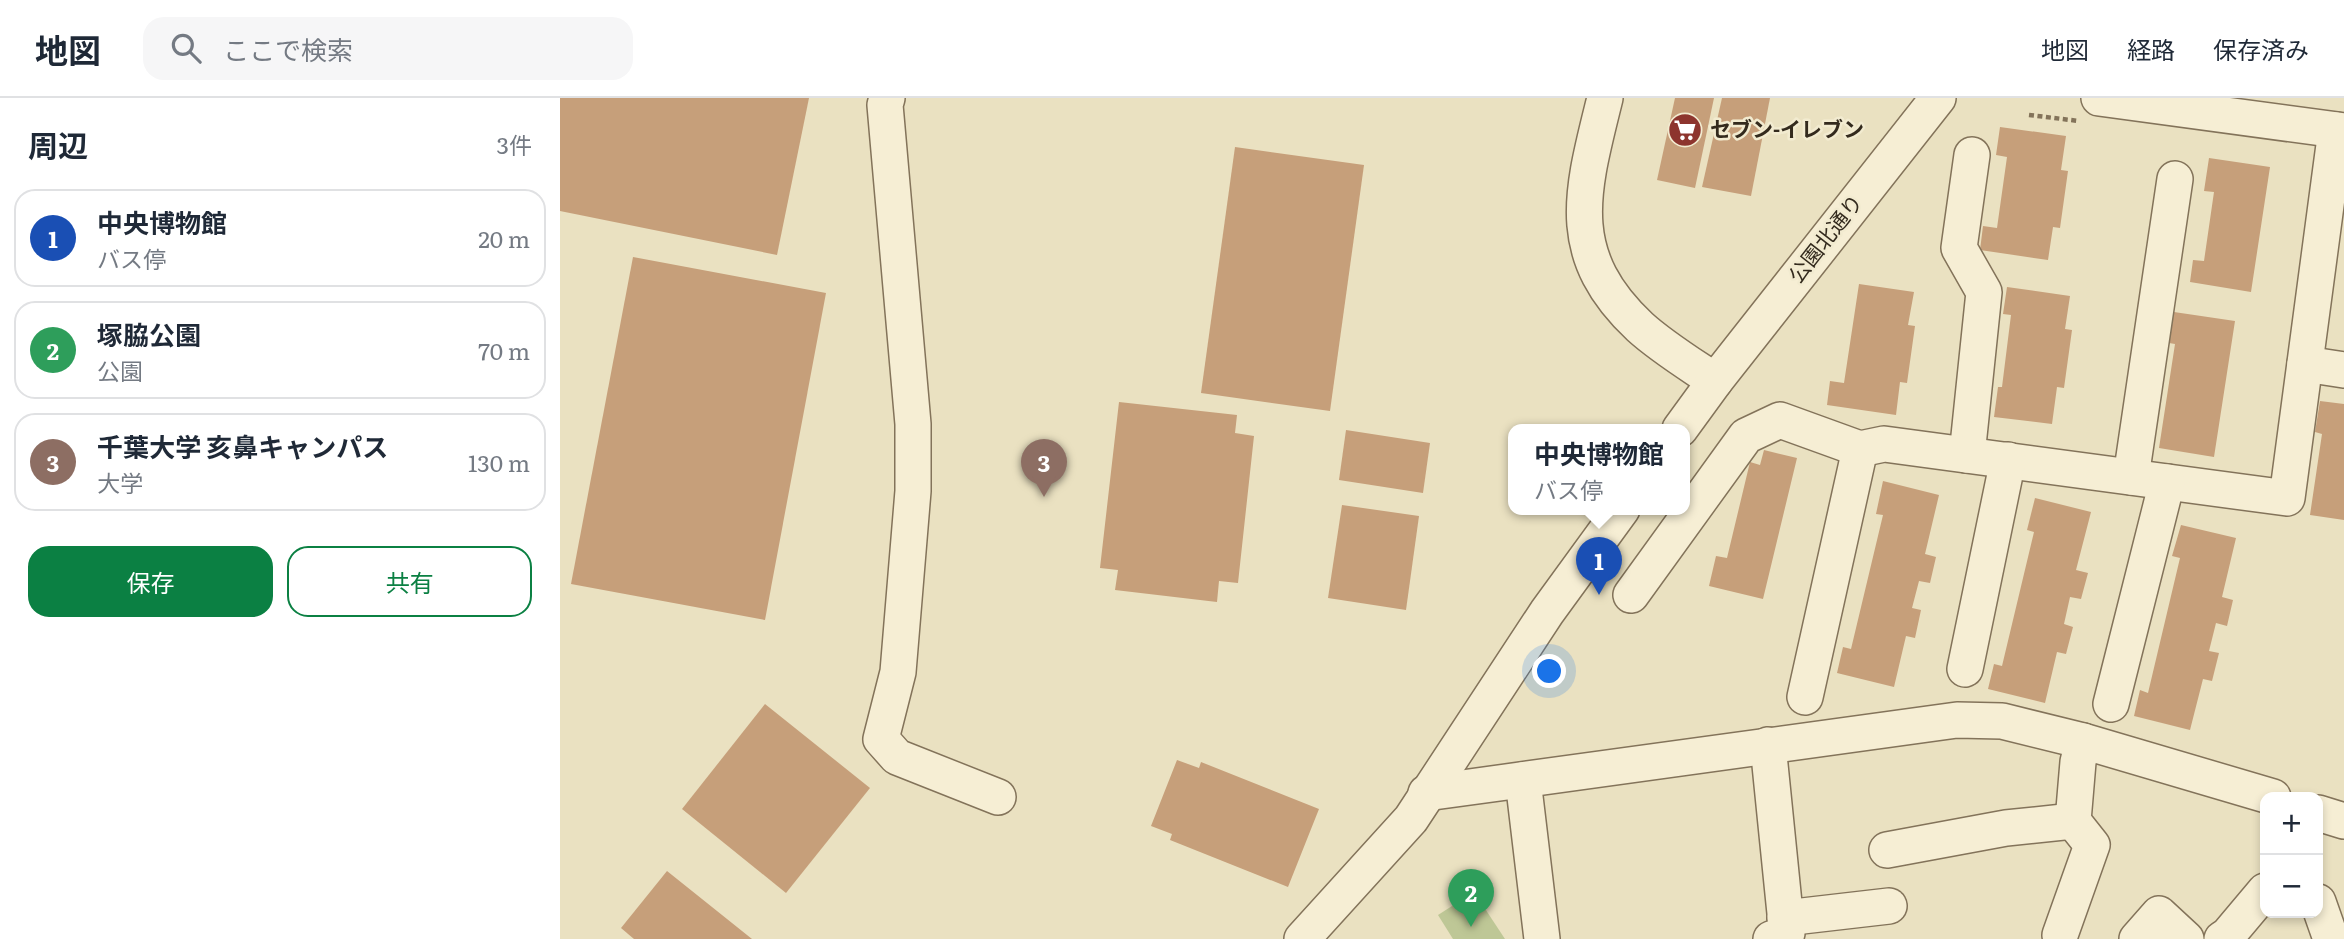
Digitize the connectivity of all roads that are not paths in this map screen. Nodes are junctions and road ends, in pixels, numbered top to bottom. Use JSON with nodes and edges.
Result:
{"nodes":[{"id":1,"x":887,"y":98,"type":"edge"},
{"id":2,"x":1605,"y":98,"type":"edge"},
{"id":3,"x":1938,"y":98,"type":"edge"},
{"id":4,"x":2099,"y":98,"type":"edge"},
{"id":5,"x":2340,"y":130,"type":"edge"},
{"id":6,"x":1972,"y":155,"type":"dead end"},
{"id":7,"x":2175,"y":178,"type":"dead end"},
{"id":8,"x":2305,"y":364,"type":"junction"},
{"id":9,"x":2344,"y":370,"type":"edge"},
{"id":10,"x":1715,"y":381,"type":"junction"},
{"id":11,"x":1684,"y":424,"type":"edge"},
{"id":12,"x":1860,"y":449,"type":"junction"},
{"id":13,"x":1967,"y":455,"type":"junction"},
{"id":14,"x":2008,"y":460,"type":"junction"},
{"id":15,"x":2131,"y":477,"type":"junction"},
{"id":16,"x":2167,"y":482,"type":"junction"},
{"id":17,"x":1690,"y":513,"type":"edge"},
{"id":18,"x":1618,"y":515,"type":"edge"},
{"id":19,"x":1689,"y":515,"type":"edge"},
{"id":20,"x":1631,"y":595,"type":"dead end"},
{"id":21,"x":1965,"y":668,"type":"dead end"},
{"id":22,"x":1805,"y":697,"type":"dead end"},
{"id":23,"x":2111,"y":704,"type":"dead end"},
{"id":24,"x":2083,"y":741,"type":"junction"},
{"id":25,"x":1769,"y":745,"type":"junction"},
{"id":26,"x":1523,"y":780,"type":"junction"},
{"id":27,"x":1426,"y":793,"type":"junction"},
{"id":28,"x":2260,"y":795,"type":"edge"},
{"id":29,"x":998,"y":797,"type":"dead end"},
{"id":30,"x":2323,"y":815,"type":"edge"},
{"id":31,"x":2073,"y":821,"type":"junction"},
{"id":32,"x":2344,"y":821,"type":"edge"},
{"id":33,"x":1887,"y":850,"type":"dead end"},
{"id":34,"x":2260,"y":897,"type":"edge"},
{"id":35,"x":1889,"y":906,"type":"dead end"},
{"id":36,"x":2323,"y":916,"type":"edge"},
{"id":37,"x":1778,"y":929,"type":"edge"},
{"id":38,"x":2060,"y":935,"type":"dead end"},
{"id":39,"x":1302,"y":939,"type":"edge"},
{"id":40,"x":1542,"y":939,"type":"edge"},
{"id":41,"x":2137,"y":939,"type":"edge"},
{"id":42,"x":2186,"y":939,"type":"edge"},
{"id":43,"x":2222,"y":939,"type":"edge"},
{"id":44,"x":2331,"y":939,"type":"edge"}],
"edges":[{"from":1,"to":29,"type":"street"},
{"from":2,"to":10,"type":"street"},
{"from":3,"to":10,"type":"street","name":"公園北通り"},
{"from":4,"to":5,"type":"street"},
{"from":5,"to":8,"type":"street"},
{"from":6,"to":13,"type":"street"},
{"from":7,"to":15,"type":"street"},
{"from":8,"to":9,"type":"street"},
{"from":8,"to":16,"type":"street"},
{"from":10,"to":11,"type":"street","name":"公園北通り"},
{"from":12,"to":13,"type":"street"},
{"from":12,"to":17,"type":"street"},
{"from":12,"to":22,"type":"street"},
{"from":13,"to":14,"type":"street"},
{"from":14,"to":15,"type":"street"},
{"from":14,"to":21,"type":"street"},
{"from":15,"to":16,"type":"street"},
{"from":16,"to":23,"type":"street"},
{"from":18,"to":27,"type":"street"},
{"from":19,"to":20,"type":"street"},
{"from":24,"to":25,"type":"street"},
{"from":24,"to":28,"type":"street"},
{"from":24,"to":31,"type":"street"},
{"from":25,"to":26,"type":"street"},
{"from":25,"to":37,"type":"street"},
{"from":26,"to":27,"type":"street"},
{"from":26,"to":40,"type":"street"},
{"from":27,"to":39,"type":"street"},
{"from":30,"to":32,"type":"street"},
{"from":31,"to":33,"type":"street"},
{"from":31,"to":38,"type":"street"},
{"from":34,"to":43,"type":"street"},
{"from":35,"to":37,"type":"street"},
{"from":36,"to":44,"type":"street"},
{"from":41,"to":42,"type":"street"}]}
